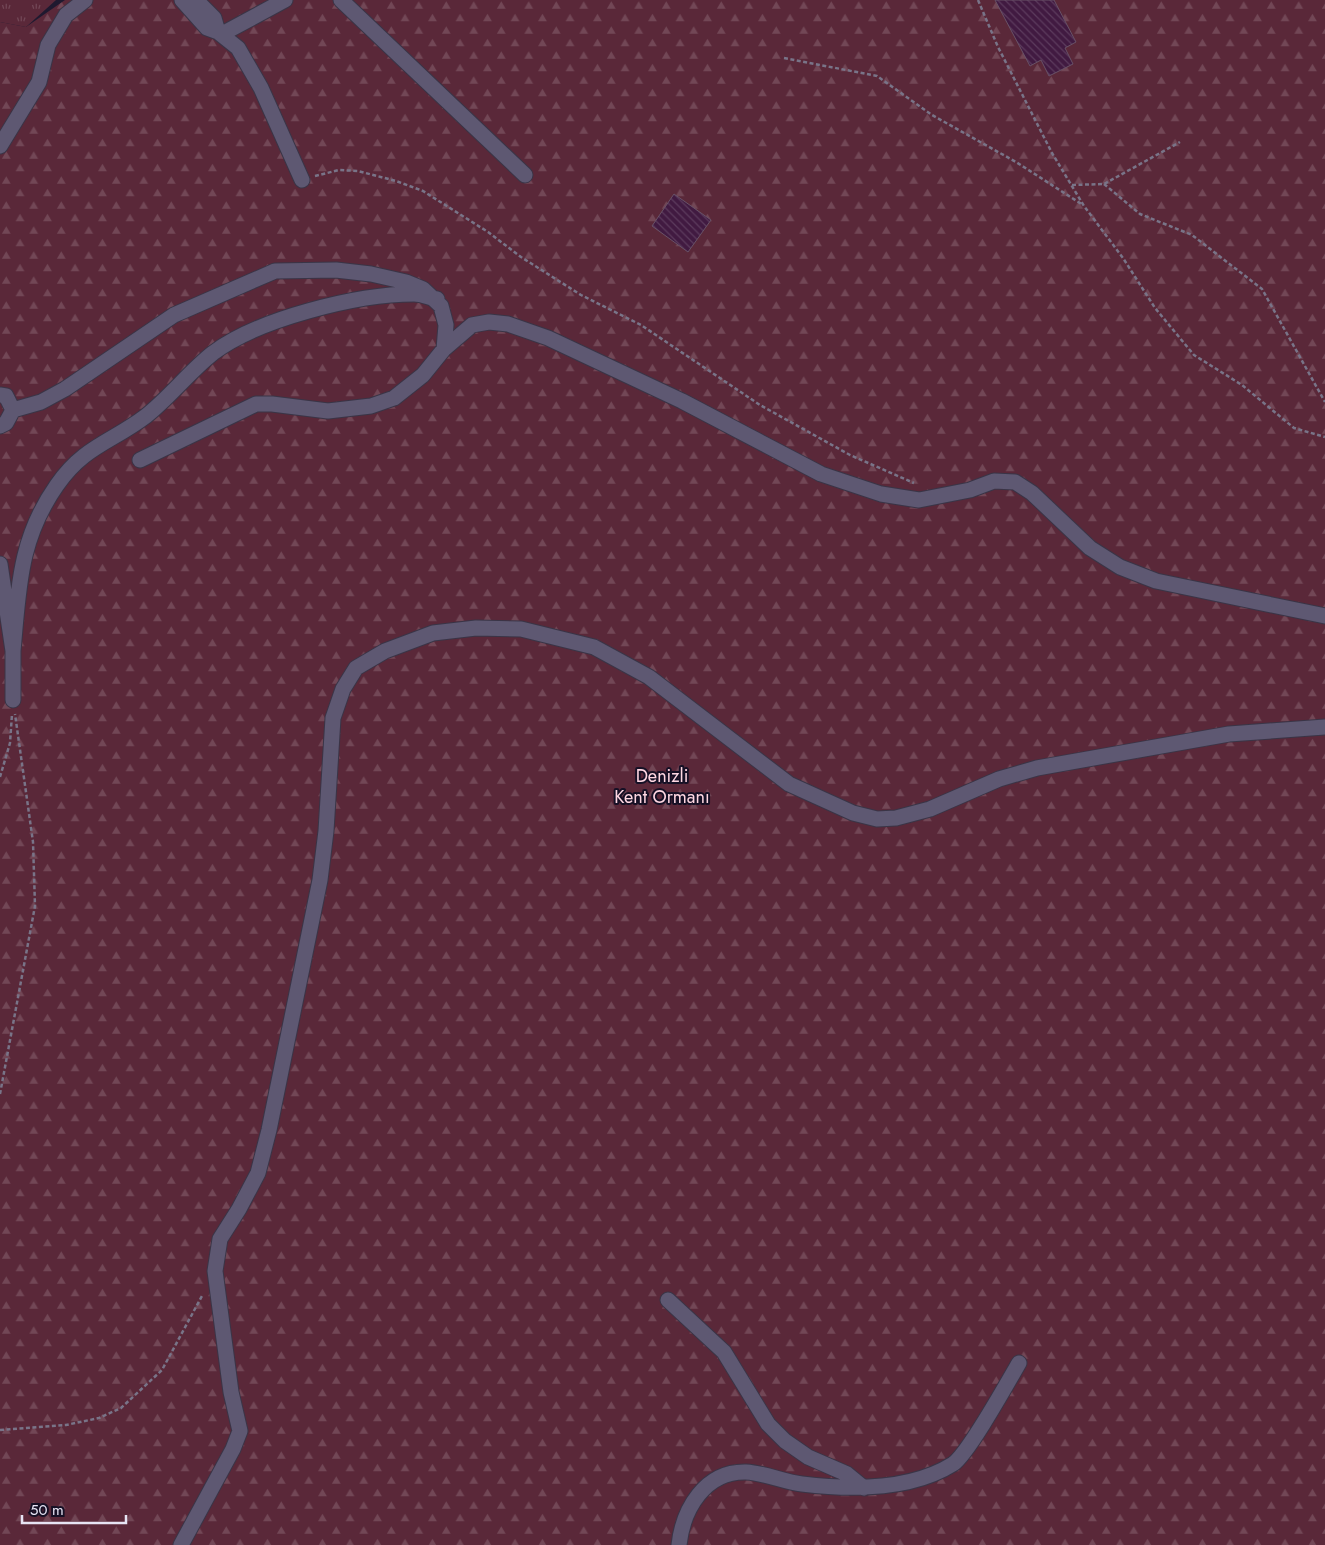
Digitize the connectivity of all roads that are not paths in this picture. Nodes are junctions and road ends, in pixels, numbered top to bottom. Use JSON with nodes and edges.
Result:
{"nodes":[{"id":1,"x":85,"y":0,"type":"edge"},
{"id":2,"x":182,"y":0,"type":"edge"},
{"id":3,"x":196,"y":0,"type":"edge"},
{"id":4,"x":285,"y":0,"type":"edge"},
{"id":5,"x":341,"y":0,"type":"edge"},
{"id":6,"x":220,"y":33,"type":"junction"},
{"id":7,"x":0,"y":146,"type":"edge"},
{"id":8,"x":524,"y":175,"type":"dead end"},
{"id":9,"x":302,"y":180,"type":"road end"},
{"id":10,"x":437,"y":299,"type":"junction"},
{"id":11,"x":444,"y":349,"type":"junction"},
{"id":12,"x":0,"y":395,"type":"edge"},
{"id":13,"x":13,"y":410,"type":"junction"},
{"id":14,"x":0,"y":426,"type":"edge"},
{"id":15,"x":140,"y":460,"type":"dead end"},
{"id":16,"x":0,"y":564,"type":"edge"},
{"id":17,"x":1325,"y":616,"type":"edge"},
{"id":18,"x":13,"y":651,"type":"junction"},
{"id":19,"x":13,"y":700,"type":"road end"},
{"id":20,"x":1325,"y":727,"type":"edge"},
{"id":21,"x":668,"y":1300,"type":"dead end"},
{"id":22,"x":1020,"y":1363,"type":"dead end"},
{"id":23,"x":864,"y":1488,"type":"junction"},
{"id":24,"x":181,"y":1545,"type":"edge"},
{"id":25,"x":678,"y":1545,"type":"edge"}],
"edges":[{"from":1,"to":7,"type":"lane"},
{"from":2,"to":6,"type":"lane"},
{"from":3,"to":6,"type":"lane"},
{"from":4,"to":6,"type":"lane"},
{"from":5,"to":8,"type":"lane"},
{"from":6,"to":9,"type":"lane"},
{"from":10,"to":11,"type":"lane"},
{"from":10,"to":13,"type":"lane"},
{"from":10,"to":18,"type":"lane"},
{"from":11,"to":15,"type":"lane"},
{"from":11,"to":17,"type":"lane"},
{"from":12,"to":13,"type":"lane"},
{"from":13,"to":14,"type":"lane"},
{"from":16,"to":18,"type":"lane"},
{"from":18,"to":19,"type":"lane"},
{"from":20,"to":24,"type":"lane"},
{"from":21,"to":23,"type":"lane"},
{"from":22,"to":23,"type":"lane"},
{"from":23,"to":25,"type":"lane"}]}
